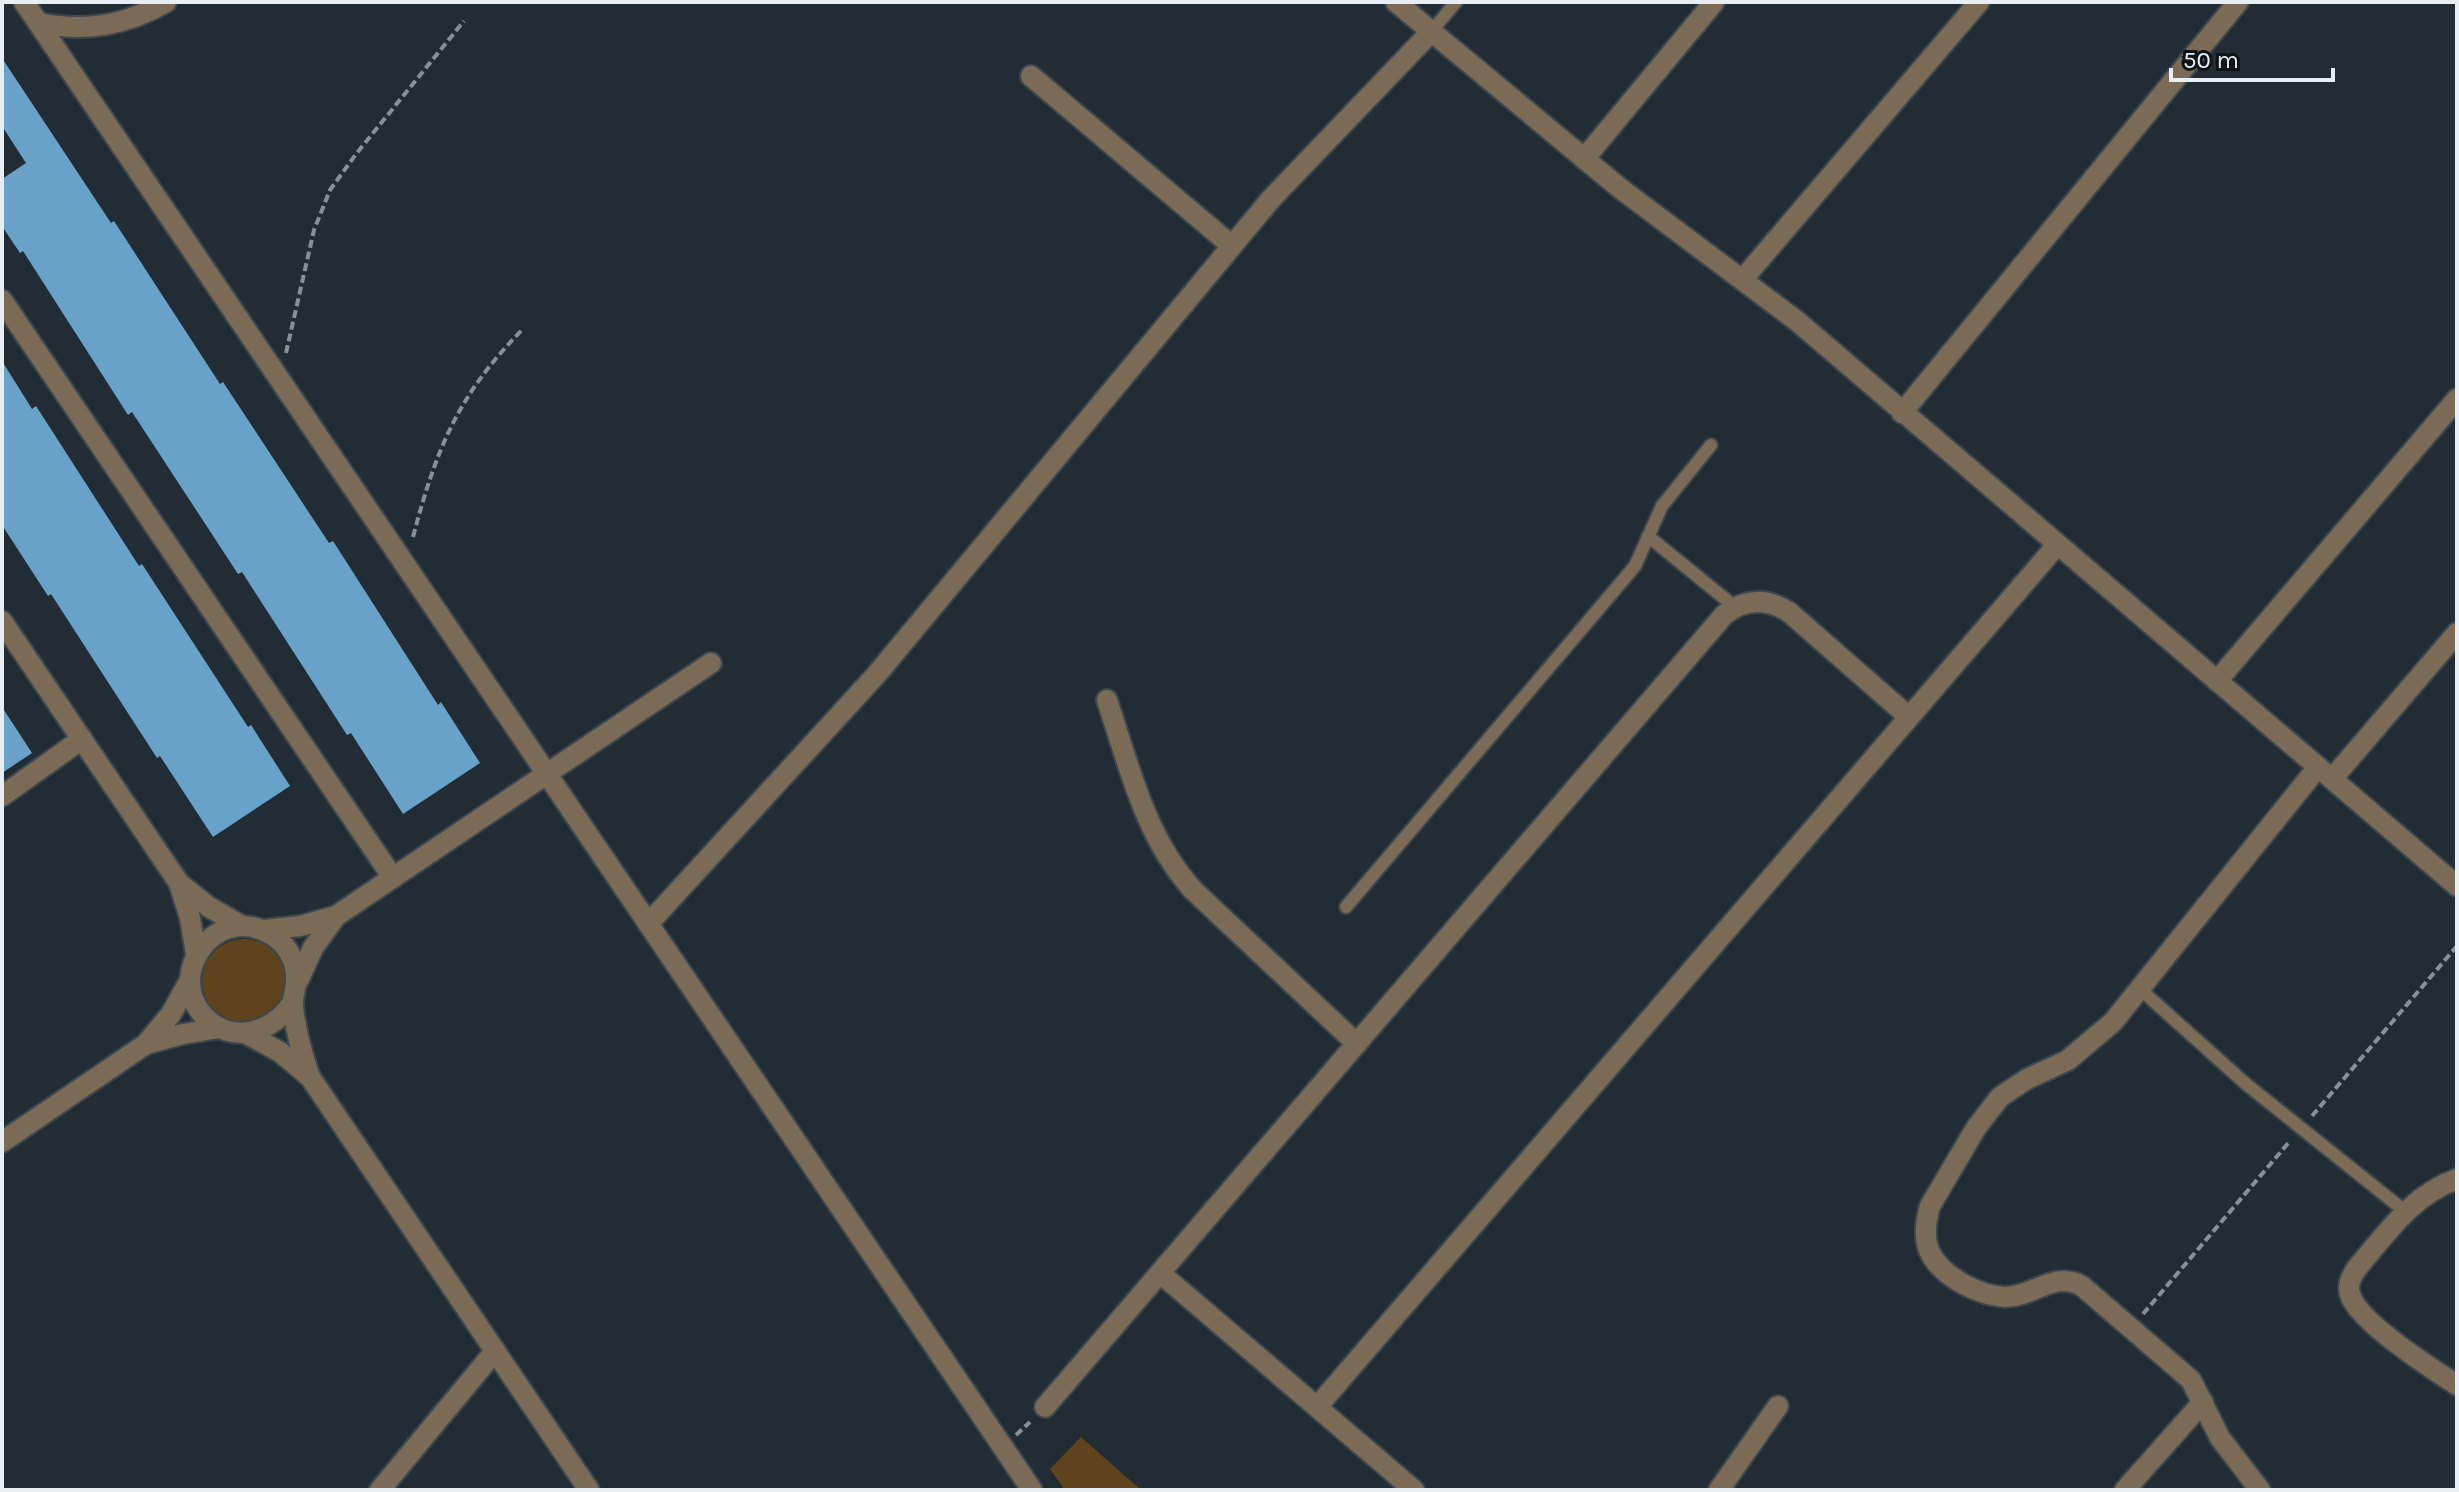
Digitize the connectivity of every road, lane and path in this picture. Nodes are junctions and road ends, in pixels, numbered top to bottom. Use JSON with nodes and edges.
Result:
{"nodes":[{"id":1,"x":24,"y":2,"type":"edge"},
{"id":2,"x":166,"y":2,"type":"edge"},
{"id":3,"x":1396,"y":2,"type":"edge"},
{"id":4,"x":1456,"y":2,"type":"edge"},
{"id":5,"x":1714,"y":2,"type":"edge"},
{"id":6,"x":1979,"y":2,"type":"edge"},
{"id":7,"x":2238,"y":2,"type":"edge"},
{"id":8,"x":464,"y":21,"type":"dead end"},
{"id":9,"x":39,"y":23,"type":"junction"},
{"id":10,"x":1431,"y":32,"type":"junction"},
{"id":11,"x":1031,"y":76,"type":"dead end"},
{"id":12,"x":1584,"y":159,"type":"junction"},
{"id":13,"x":1232,"y":246,"type":"junction"},
{"id":14,"x":1743,"y":279,"type":"junction"},
{"id":15,"x":2,"y":300,"type":"edge"},
{"id":16,"x":522,"y":330,"type":"dead end"},
{"id":17,"x":280,"y":379,"type":"junction"},
{"id":18,"x":2457,"y":399,"type":"edge"},
{"id":19,"x":1902,"y":413,"type":"junction"},
{"id":20,"x":1711,"y":445,"type":"dead end"},
{"id":21,"x":1648,"y":536,"type":"junction"},
{"id":22,"x":2057,"y":545,"type":"junction"},
{"id":23,"x":405,"y":564,"type":"junction"},
{"id":24,"x":1735,"y":607,"type":"junction"},
{"id":25,"x":2,"y":621,"type":"edge"},
{"id":26,"x":2457,"y":633,"type":"edge"},
{"id":27,"x":711,"y":663,"type":"dead end"},
{"id":28,"x":2217,"y":681,"type":"junction"},
{"id":29,"x":1107,"y":700,"type":"dead end"},
{"id":30,"x":1909,"y":717,"type":"junction"},
{"id":31,"x":82,"y":739,"type":"junction"},
{"id":32,"x":2325,"y":773,"type":"junction"},
{"id":33,"x":548,"y":775,"type":"junction"},
{"id":34,"x":2,"y":796,"type":"edge"},
{"id":35,"x":393,"y":878,"type":"junction"},
{"id":36,"x":179,"y":883,"type":"junction"},
{"id":37,"x":2457,"y":886,"type":"edge"},
{"id":38,"x":1346,"y":907,"type":"dead end"},
{"id":39,"x":336,"y":916,"type":"junction"},
{"id":40,"x":648,"y":924,"type":"junction"},
{"id":41,"x":242,"y":926,"type":"junction"},
{"id":42,"x":264,"y":930,"type":"junction"},
{"id":43,"x":196,"y":954,"type":"junction"},
{"id":44,"x":190,"y":980,"type":"junction"},
{"id":45,"x":2140,"y":989,"type":"junction"},
{"id":46,"x":294,"y":993,"type":"junction"},
{"id":47,"x":220,"y":1028,"type":"junction"},
{"id":48,"x":245,"y":1033,"type":"junction"},
{"id":49,"x":146,"y":1044,"type":"junction"},
{"id":50,"x":1357,"y":1044,"type":"junction"},
{"id":51,"x":310,"y":1077,"type":"junction"},
{"id":52,"x":2,"y":1142,"type":"edge"},
{"id":53,"x":2457,"y":1179,"type":"edge"},
{"id":54,"x":2406,"y":1212,"type":"junction"},
{"id":55,"x":1160,"y":1273,"type":"junction"},
{"id":56,"x":495,"y":1351,"type":"junction"},
{"id":57,"x":2457,"y":1385,"type":"edge"},
{"id":58,"x":2203,"y":1402,"type":"junction"},
{"id":59,"x":1778,"y":1406,"type":"dead end"},
{"id":60,"x":1045,"y":1407,"type":"joint"},
{"id":61,"x":1317,"y":1407,"type":"junction"},
{"id":62,"x":1003,"y":1447,"type":"junction"},
{"id":63,"x":380,"y":1490,"type":"edge"},
{"id":64,"x":589,"y":1490,"type":"edge"},
{"id":65,"x":1032,"y":1490,"type":"edge"},
{"id":66,"x":1414,"y":1490,"type":"edge"},
{"id":67,"x":1719,"y":1490,"type":"edge"},
{"id":68,"x":2125,"y":1490,"type":"edge"},
{"id":69,"x":2260,"y":1490,"type":"edge"}],
"edges":[{"from":1,"to":9,"type":"street"},
{"from":2,"to":9,"type":"street"},
{"from":3,"to":10,"type":"street"},
{"from":4,"to":10,"type":"lane"},
{"from":5,"to":12,"type":"street"},
{"from":6,"to":14,"type":"street"},
{"from":7,"to":19,"type":"street"},
{"from":8,"to":17,"type":"path"},
{"from":9,"to":17,"type":"street"},
{"from":10,"to":12,"type":"street"},
{"from":10,"to":13,"type":"street"},
{"from":11,"to":13,"type":"street"},
{"from":12,"to":14,"type":"street"},
{"from":13,"to":40,"type":"street"},
{"from":14,"to":19,"type":"street"},
{"from":15,"to":35,"type":"street"},
{"from":16,"to":23,"type":"path"},
{"from":17,"to":23,"type":"street"},
{"from":18,"to":28,"type":"street"},
{"from":19,"to":22,"type":"street"},
{"from":20,"to":21,"type":"lane"},
{"from":21,"to":24,"type":"lane"},
{"from":21,"to":38,"type":"lane"},
{"from":22,"to":28,"type":"street"},
{"from":22,"to":30,"type":"street"},
{"from":23,"to":33,"type":"street"},
{"from":24,"to":30,"type":"street"},
{"from":24,"to":50,"type":"street"},
{"from":25,"to":31,"type":"street"},
{"from":26,"to":32,"type":"street"},
{"from":27,"to":33,"type":"street"},
{"from":28,"to":32,"type":"street"},
{"from":29,"to":50,"type":"street"},
{"from":30,"to":61,"type":"street"},
{"from":31,"to":34,"type":"street"},
{"from":31,"to":36,"type":"street"},
{"from":32,"to":37,"type":"street"},
{"from":32,"to":45,"type":"street"},
{"from":33,"to":35,"type":"street"},
{"from":33,"to":40,"type":"street"},
{"from":35,"to":39,"type":"street"},
{"from":36,"to":41,"type":"street"},
{"from":36,"to":43,"type":"street"},
{"from":39,"to":42,"type":"street"},
{"from":39,"to":46,"type":"street"},
{"from":40,"to":62,"type":"street"},
{"from":41,"to":42,"type":"street"},
{"from":41,"to":43,"type":"street"},
{"from":42,"to":46,"type":"street"},
{"from":43,"to":44,"type":"street"},
{"from":44,"to":47,"type":"street"},
{"from":44,"to":49,"type":"street"},
{"from":45,"to":54,"type":"lane"},
{"from":45,"to":58,"type":"street"},
{"from":46,"to":48,"type":"street"},
{"from":46,"to":51,"type":"street"},
{"from":47,"to":48,"type":"street"},
{"from":47,"to":49,"type":"street"},
{"from":48,"to":51,"type":"street"},
{"from":49,"to":52,"type":"street"},
{"from":50,"to":55,"type":"street"},
{"from":51,"to":56,"type":"street"},
{"from":53,"to":54,"type":"street"},
{"from":54,"to":57,"type":"street"},
{"from":55,"to":60,"type":"street"},
{"from":55,"to":61,"type":"street"},
{"from":56,"to":63,"type":"street"},
{"from":56,"to":64,"type":"street"},
{"from":58,"to":68,"type":"street"},
{"from":58,"to":69,"type":"street"},
{"from":59,"to":67,"type":"street"},
{"from":60,"to":62,"type":"path"},
{"from":61,"to":66,"type":"street"},
{"from":62,"to":65,"type":"street"}]}
